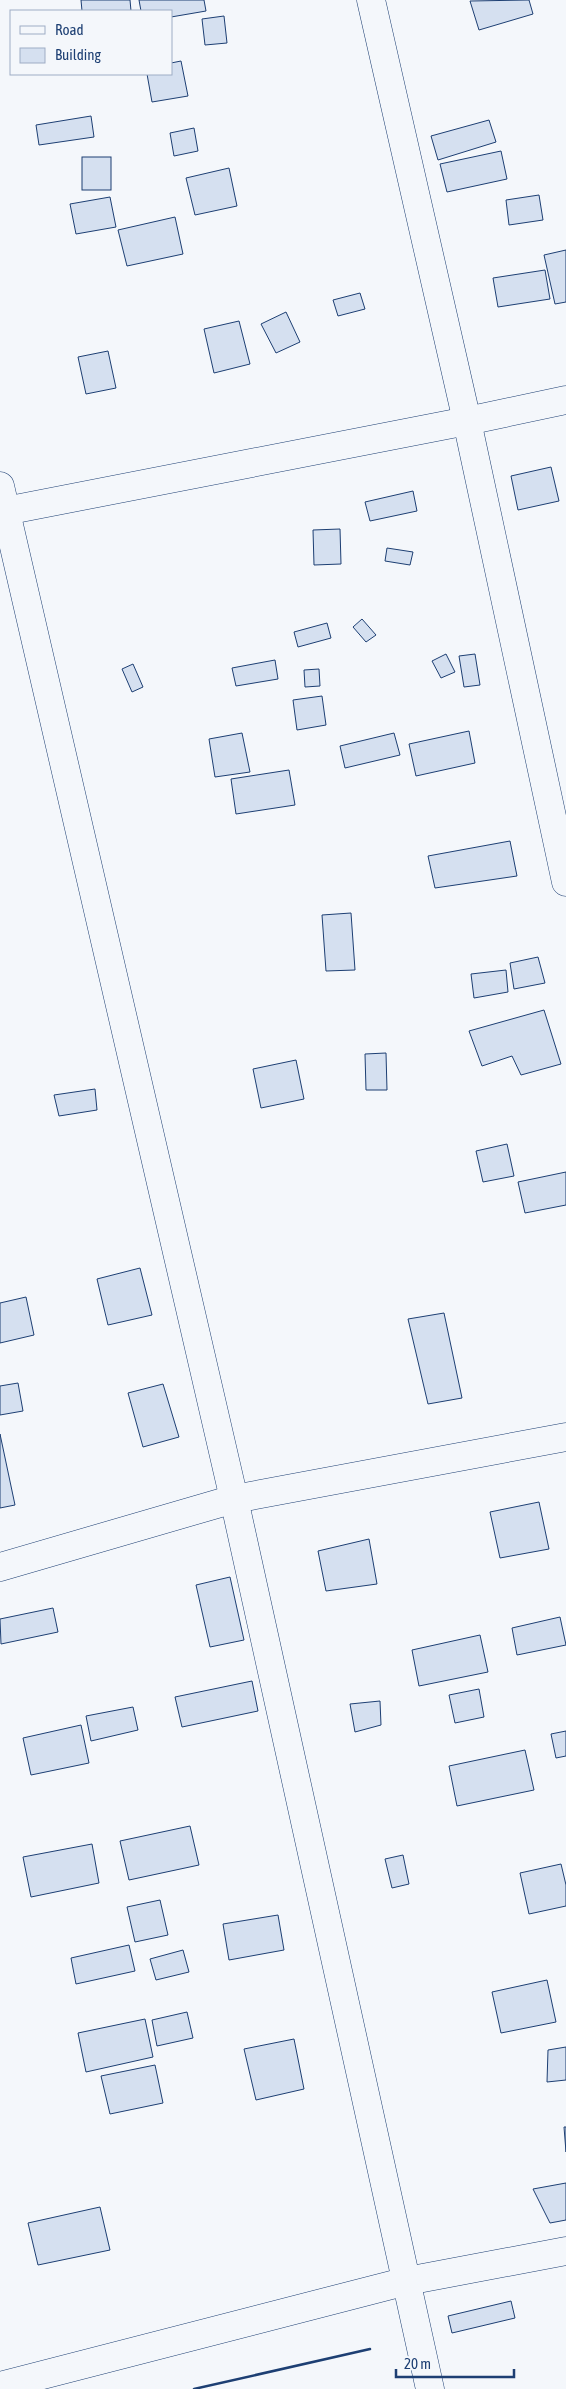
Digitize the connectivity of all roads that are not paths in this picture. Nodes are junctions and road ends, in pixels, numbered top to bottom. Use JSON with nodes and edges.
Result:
{"nodes":[{"id":1,"x":370,"y":0,"type":"edge"},
{"id":2,"x":566,"y":400,"type":"edge"},
{"id":3,"x":467,"y":421,"type":"junction"},
{"id":4,"x":2,"y":503,"type":"edge"},
{"id":5,"x":566,"y":882,"type":"edge"},
{"id":6,"x":566,"y":1437,"type":"edge"},
{"id":7,"x":234,"y":1499,"type":"junction"},
{"id":8,"x":0,"y":1567,"type":"edge"},
{"id":9,"x":566,"y":2251,"type":"edge"},
{"id":10,"x":407,"y":2282,"type":"junction"},
{"id":11,"x":0,"y":2386,"type":"edge"},
{"id":12,"x":430,"y":2389,"type":"edge"}],
"edges":[{"from":1,"to":3,"type":"street"},
{"from":2,"to":3,"type":"street"},
{"from":3,"to":4,"type":"street"},
{"from":3,"to":5,"type":"street"},
{"from":4,"to":7,"type":"street"},
{"from":6,"to":7,"type":"street"},
{"from":7,"to":8,"type":"street"},
{"from":7,"to":10,"type":"street"},
{"from":9,"to":10,"type":"street"},
{"from":10,"to":11,"type":"street"},
{"from":10,"to":12,"type":"street"}]}
